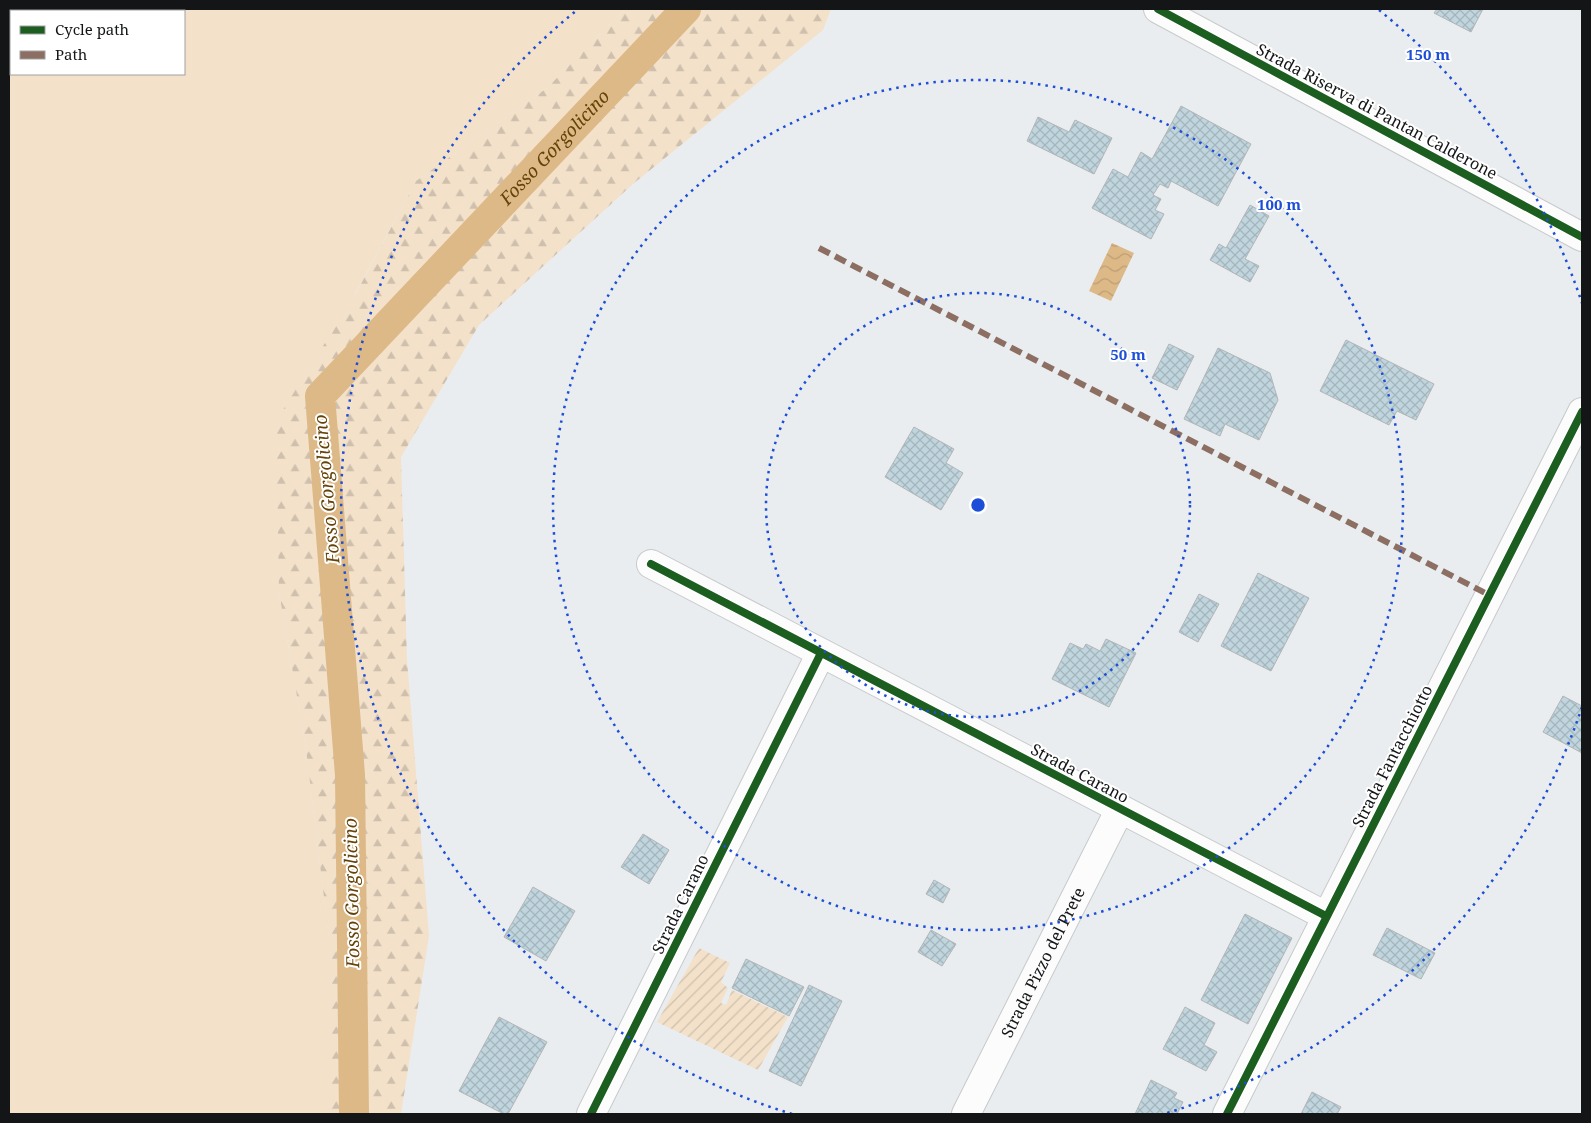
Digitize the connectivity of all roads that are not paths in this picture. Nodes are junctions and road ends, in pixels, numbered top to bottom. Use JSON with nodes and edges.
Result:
{"nodes":[{"id":1,"x":1158,"y":9,"type":"edge"},
{"id":2,"x":1582,"y":237,"type":"edge"},
{"id":3,"x":1582,"y":412,"type":"edge"},
{"id":4,"x":651,"y":564,"type":"dead end"},
{"id":5,"x":821,"y":653,"type":"junction"},
{"id":6,"x":1120,"y":809,"type":"junction"},
{"id":7,"x":1326,"y":916,"type":"junction"},
{"id":8,"x":591,"y":1114,"type":"edge"},
{"id":9,"x":966,"y":1114,"type":"edge"},
{"id":10,"x":1227,"y":1114,"type":"edge"}],
"edges":[{"from":1,"to":2,"type":"street","name":"Strada Riserva di Pantan Calderone"},
{"from":3,"to":7,"type":"street","name":"Strada Fantacchiotto"},
{"from":4,"to":5,"type":"street","name":"Strada Carano"},
{"from":5,"to":6,"type":"street","name":"Strada Carano"},
{"from":5,"to":8,"type":"street","name":"Strada Carano"},
{"from":6,"to":7,"type":"street","name":"Strada Carano"},
{"from":6,"to":9,"type":"street","name":"Strada Pizzo del Prete"},
{"from":7,"to":10,"type":"street","name":"Strada Fantacchiotto"}]}
